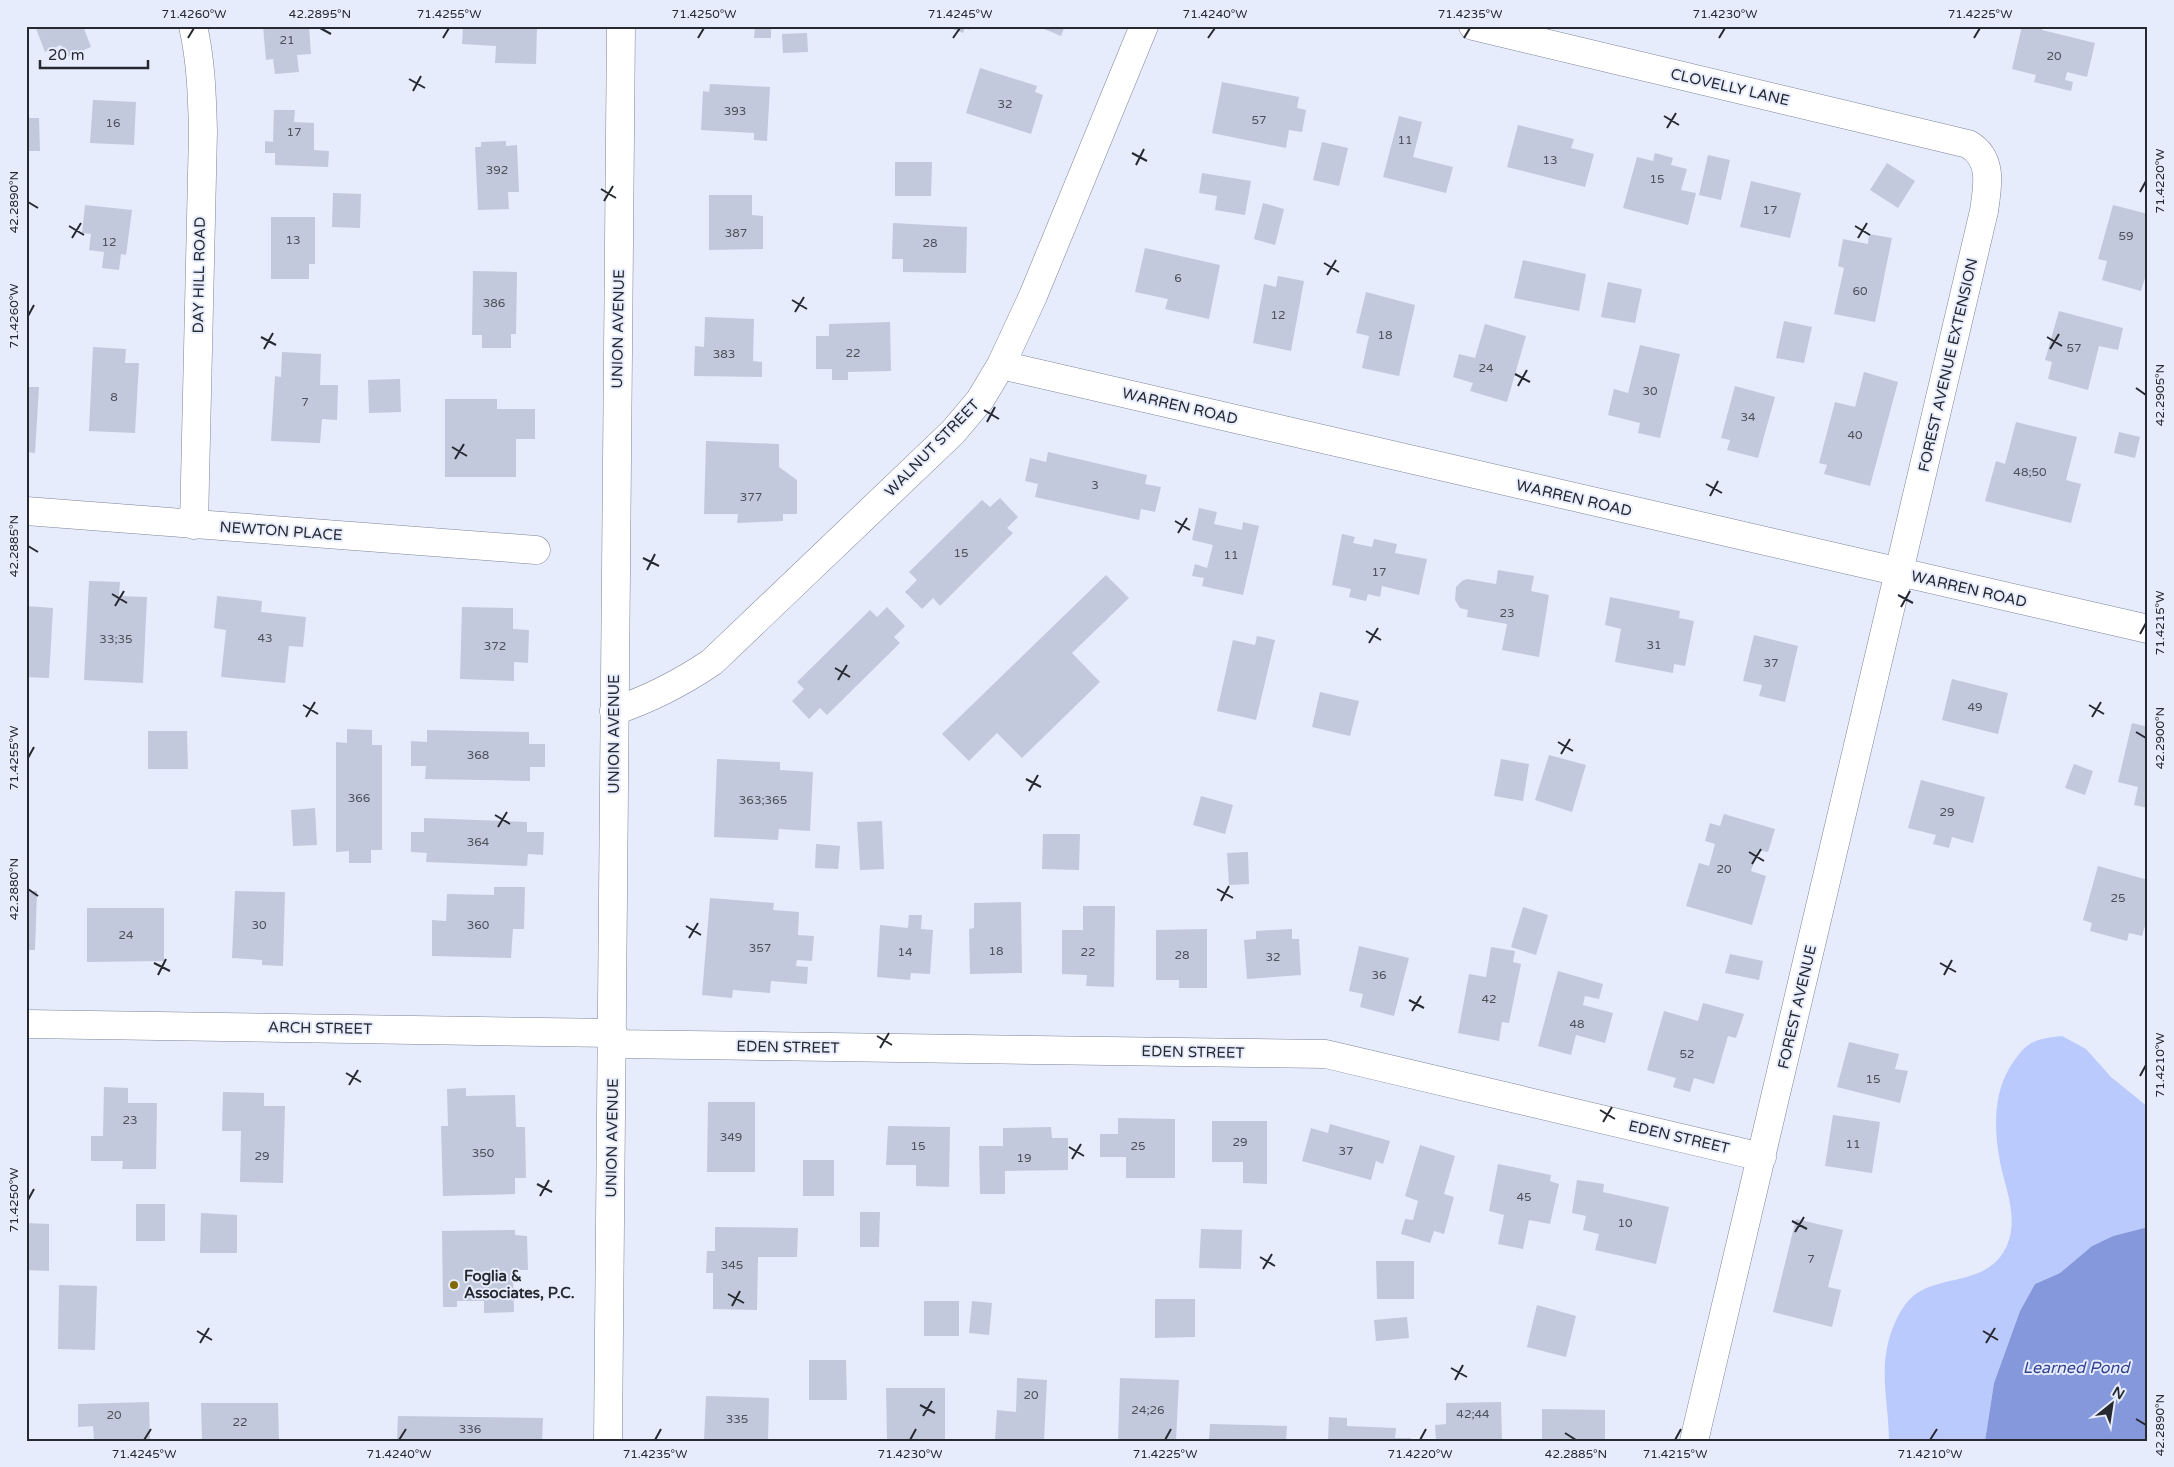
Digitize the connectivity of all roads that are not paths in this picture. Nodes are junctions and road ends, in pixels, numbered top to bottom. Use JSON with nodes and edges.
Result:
{"nodes":[{"id":1,"x":193,"y":26,"type":"edge"},
{"id":2,"x":621,"y":26,"type":"edge"},
{"id":3,"x":1144,"y":26,"type":"edge"},
{"id":4,"x":1473,"y":26,"type":"edge"},
{"id":5,"x":1983,"y":157,"type":"joint"},
{"id":6,"x":1002,"y":365,"type":"junction"},
{"id":7,"x":26,"y":512,"type":"edge"},
{"id":8,"x":194,"y":525,"type":"junction"},
{"id":9,"x":536,"y":550,"type":"dead end"},
{"id":10,"x":1900,"y":573,"type":"junction"},
{"id":11,"x":2148,"y":630,"type":"edge"},
{"id":12,"x":614,"y":711,"type":"junction"},
{"id":13,"x":26,"y":1024,"type":"edge"},
{"id":14,"x":613,"y":1039,"type":"junction"},
{"id":15,"x":1762,"y":1157,"type":"junction"},
{"id":16,"x":608,"y":1441,"type":"edge"},
{"id":17,"x":1694,"y":1441,"type":"edge"}],
"edges":[{"from":1,"to":8,"type":"street","name":"DAY HILL ROAD"},
{"from":2,"to":12,"type":"street","name":"UNION AVENUE"},
{"from":3,"to":6,"type":"street","name":"WALNUT STREET"},
{"from":4,"to":5,"type":"street","name":"CLOVELLY LANE"},
{"from":5,"to":10,"type":"street","name":"FOREST AVENUE EXTENSION"},
{"from":6,"to":10,"type":"street","name":"WARREN ROAD"},
{"from":6,"to":12,"type":"street","name":"WALNUT STREET"},
{"from":7,"to":8,"type":"street","name":"NEWTON PLACE"},
{"from":8,"to":9,"type":"street","name":"NEWTON PLACE"},
{"from":10,"to":11,"type":"street","name":"WARREN ROAD"},
{"from":10,"to":15,"type":"street","name":"FOREST AVENUE"},
{"from":12,"to":14,"type":"street","name":"UNION AVENUE"},
{"from":13,"to":14,"type":"street","name":"ARCH STREET"},
{"from":14,"to":15,"type":"street","name":"EDEN STREET"},
{"from":14,"to":16,"type":"street","name":"UNION AVENUE"},
{"from":15,"to":17,"type":"street","name":"FOREST AVENUE"}]}
